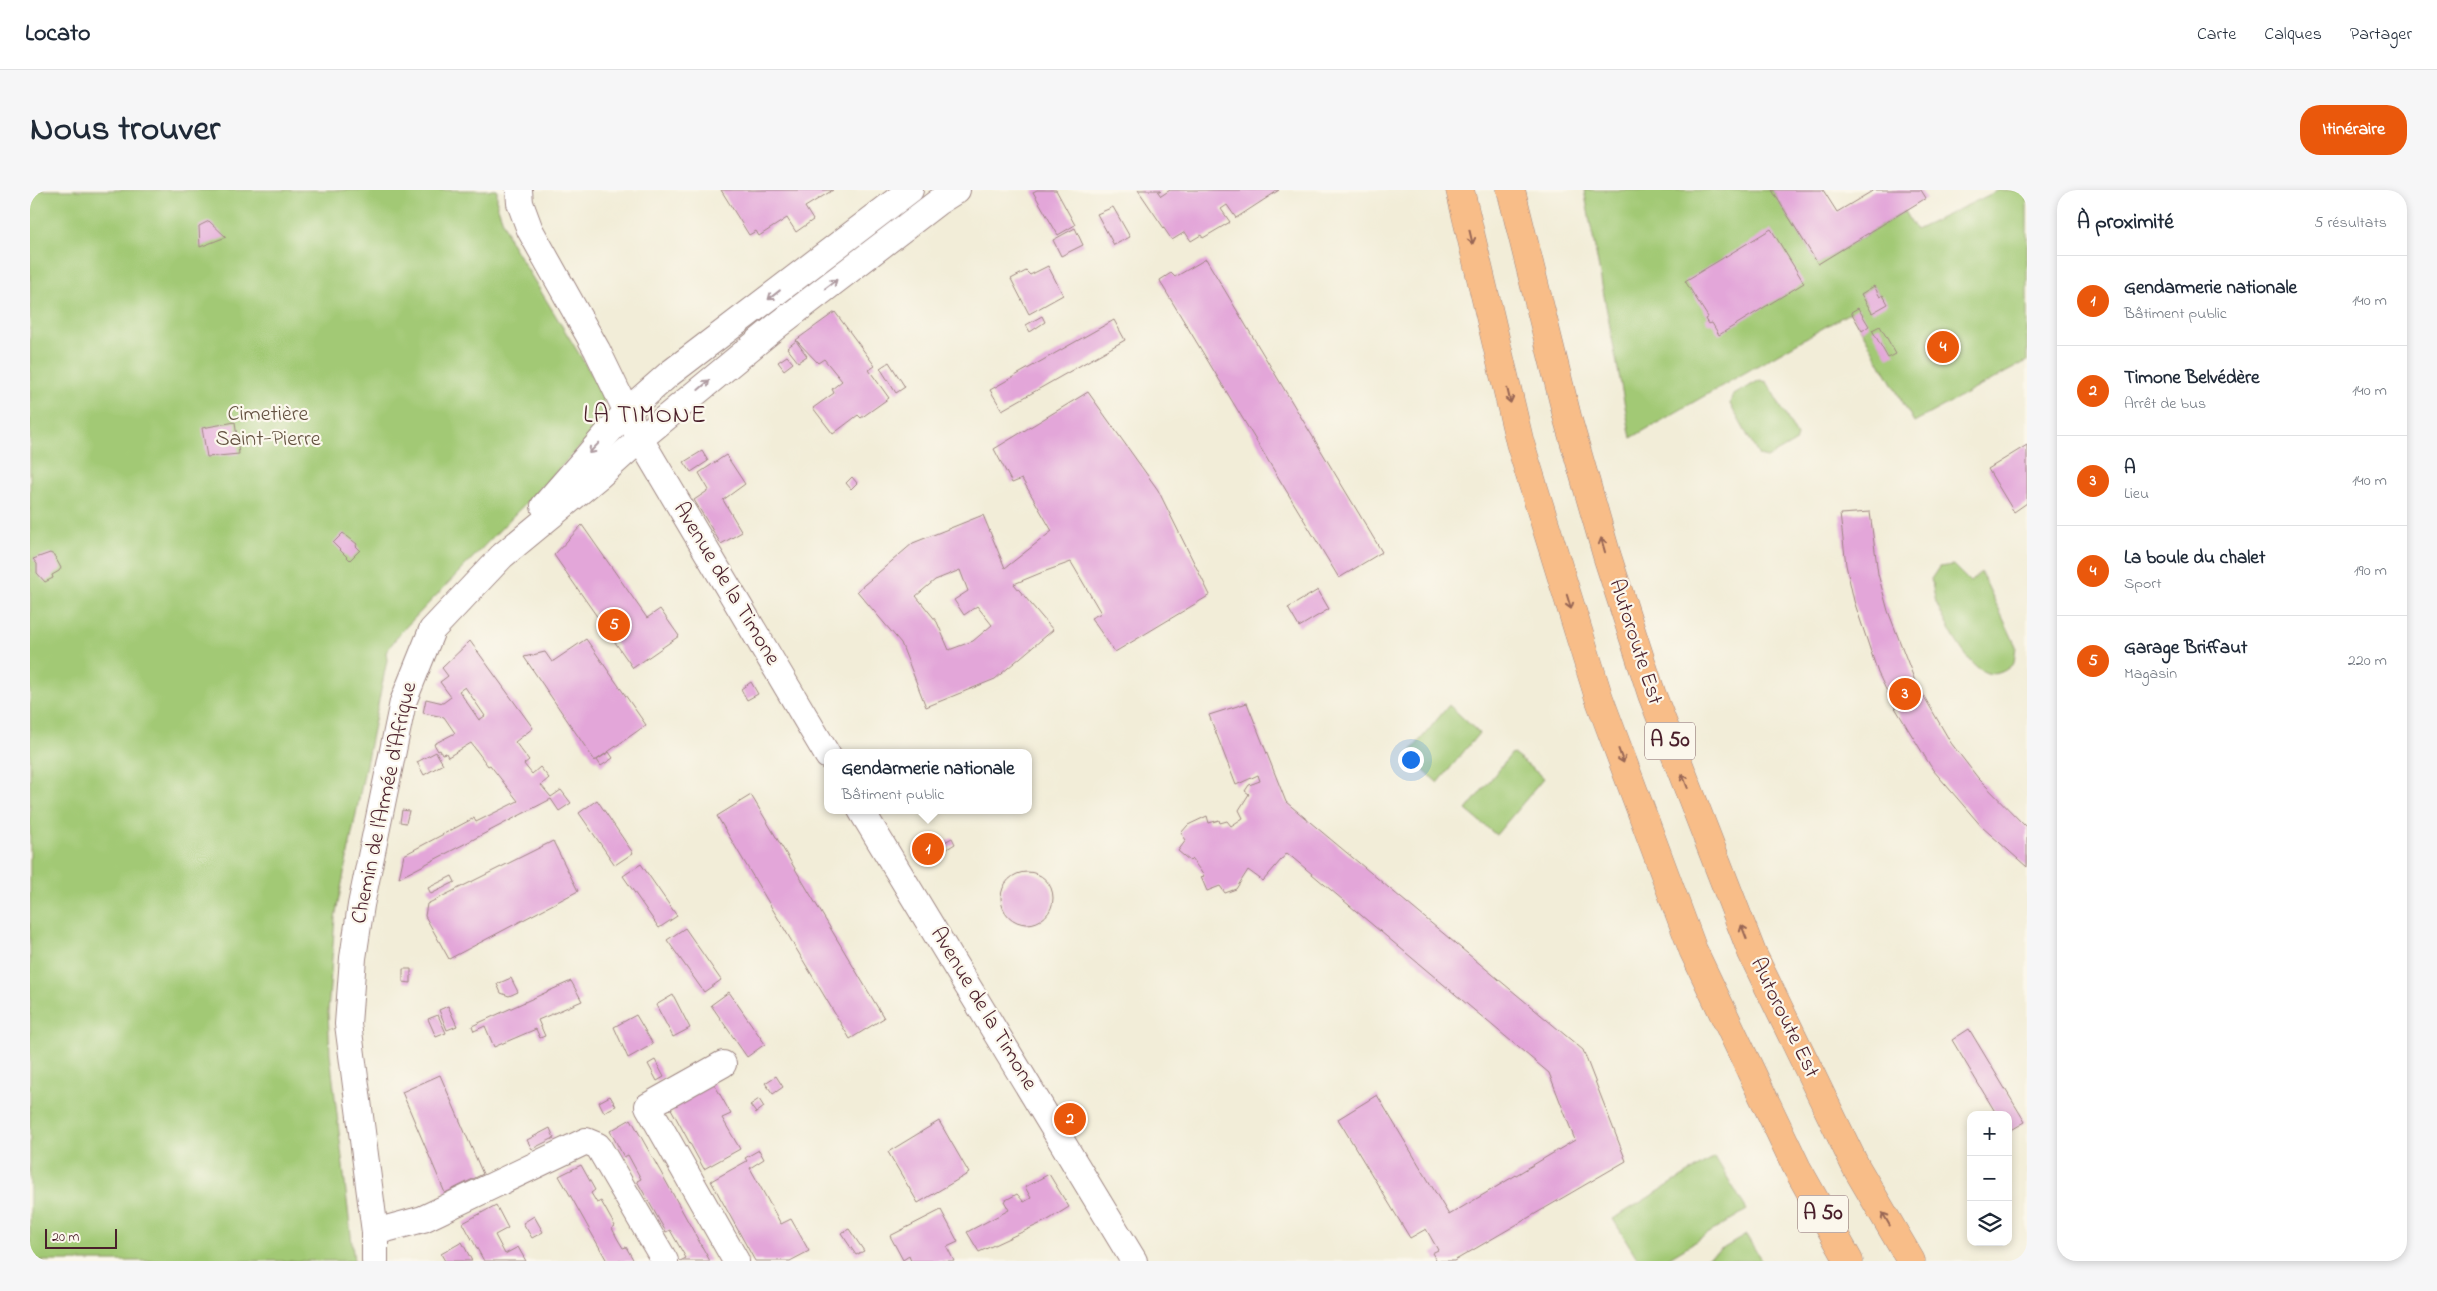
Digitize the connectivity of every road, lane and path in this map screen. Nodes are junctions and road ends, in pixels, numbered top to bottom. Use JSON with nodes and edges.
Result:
{"nodes":[{"id":1,"x":519,"y":190,"type":"edge"},
{"id":2,"x":910,"y":190,"type":"edge"},
{"id":3,"x":956,"y":190,"type":"edge"},
{"id":4,"x":1460,"y":190,"type":"edge"},
{"id":5,"x":1511,"y":190,"type":"edge"},
{"id":6,"x":877,"y":216,"type":"junction"},
{"id":7,"x":893,"y":236,"type":"junction"},
{"id":8,"x":626,"y":412,"type":"junction"},
{"id":9,"x":640,"y":439,"type":"junction"},
{"id":10,"x":502,"y":556,"type":"junction"},
{"id":11,"x":824,"y":749,"type":"edge"},
{"id":12,"x":863,"y":814,"type":"edge"},
{"id":13,"x":723,"y":1064,"type":"dead end"},
{"id":14,"x":374,"y":1232,"type":"junction"},
{"id":15,"x":375,"y":1261,"type":"edge"},
{"id":16,"x":665,"y":1261,"type":"edge"},
{"id":17,"x":736,"y":1261,"type":"edge"},
{"id":18,"x":1134,"y":1261,"type":"edge"},
{"id":19,"x":1849,"y":1261,"type":"edge"},
{"id":20,"x":1911,"y":1261,"type":"edge"}],
"edges":[{"from":1,"to":8,"type":"street"},
{"from":2,"to":6,"type":"street"},
{"from":3,"to":7,"type":"street","name":"Chemin de l'Armée d'Afrique"},
{"from":4,"to":19,"type":"highway","number":"A 50","one_way":true},
{"from":20,"to":5,"type":"highway","name":"Autoroute Est","number":"A 50","one_way":true},
{"from":6,"to":7,"type":"street"},
{"from":6,"to":8,"type":"street","one_way":true},
{"from":9,"to":7,"type":"street","name":"Chemin de l'Armée d'Afrique","one_way":true},
{"from":8,"to":9,"type":"street","name":"Avenue de la Timone"},
{"from":8,"to":10,"type":"street","one_way":true},
{"from":9,"to":10,"type":"street","name":"Chemin de l'Armée d'Afrique"},
{"from":9,"to":11,"type":"street","name":"Avenue de la Timone"},
{"from":10,"to":14,"type":"street","name":"Chemin de l'Armée d'Afrique"},
{"from":12,"to":18,"type":"street","name":"Avenue de la Timone"},
{"from":13,"to":17,"type":"street"},
{"from":14,"to":15,"type":"street","name":"Chemin de l'Armée d'Afrique"},
{"from":14,"to":16,"type":"street"}]}
